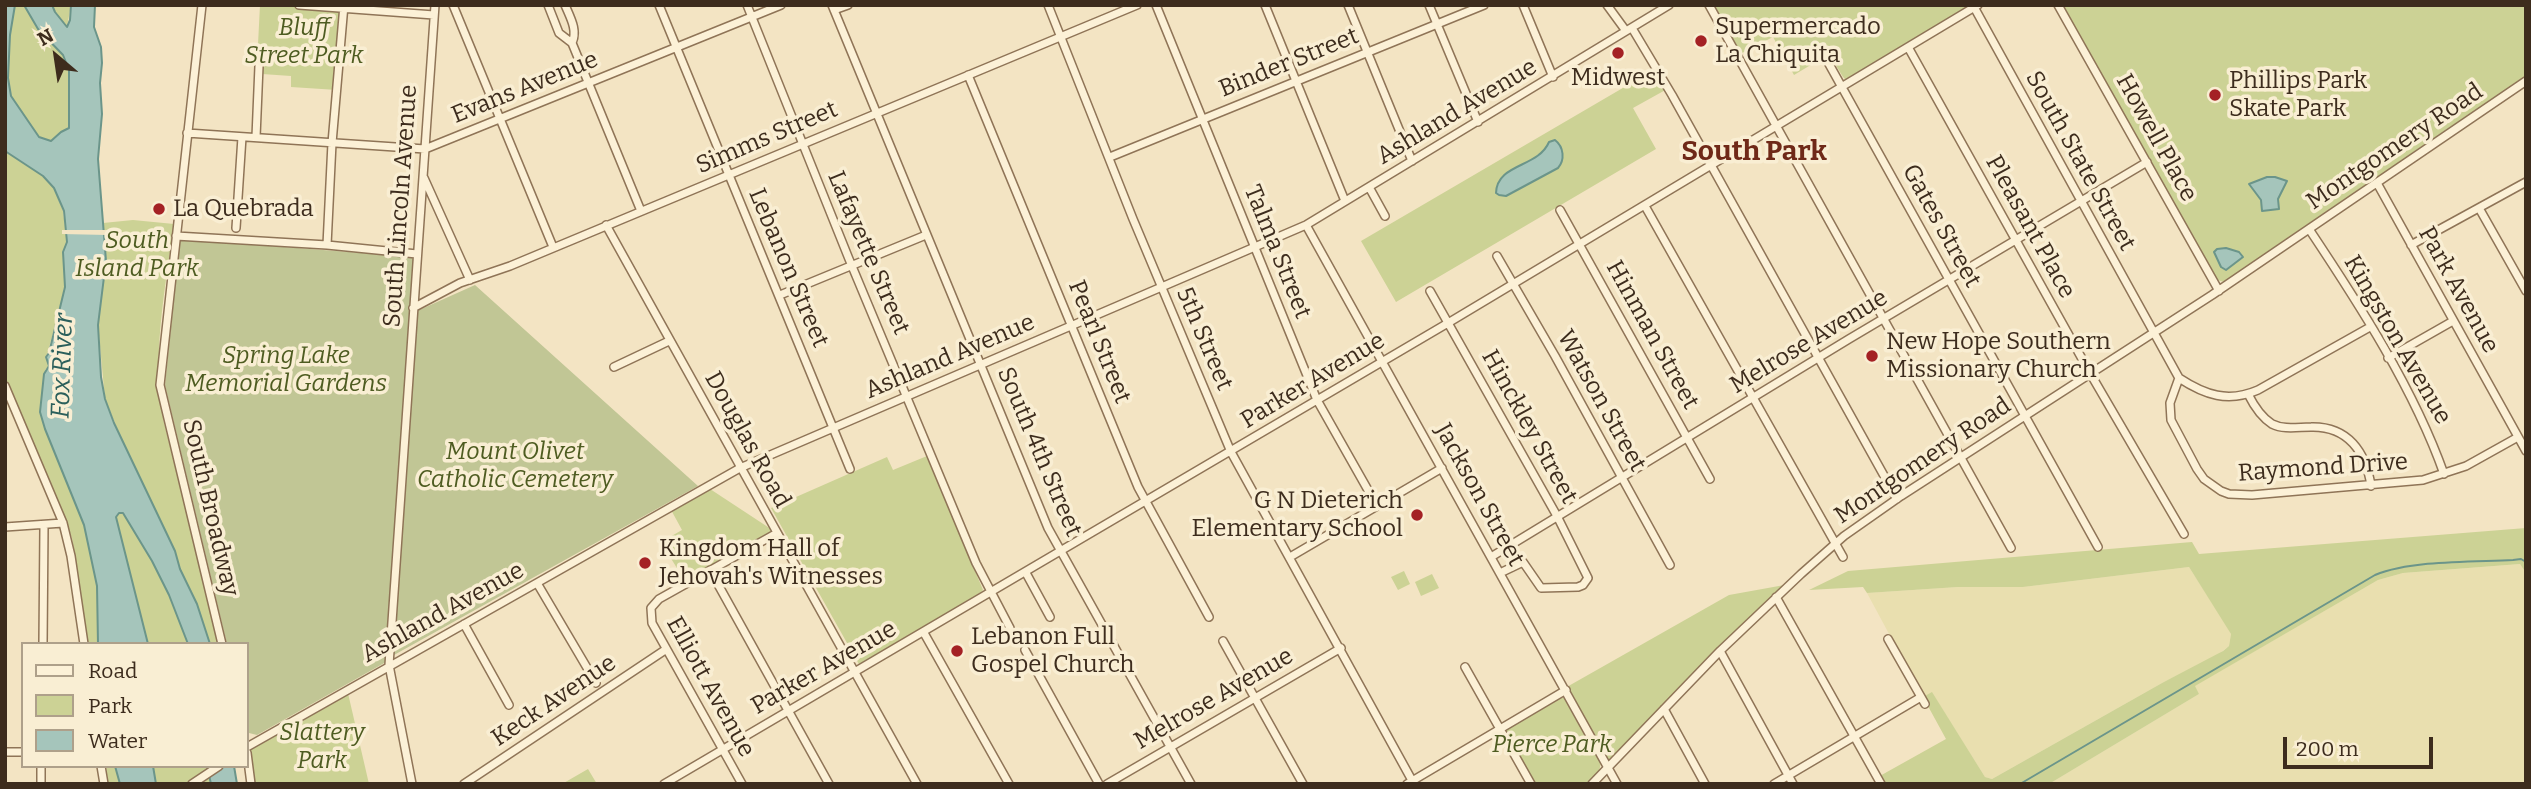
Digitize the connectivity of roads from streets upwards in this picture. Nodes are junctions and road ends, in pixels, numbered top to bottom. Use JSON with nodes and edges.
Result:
{"nodes":[{"id":1,"x":202,"y":5,"type":"edge"},
{"id":2,"x":299,"y":5,"type":"edge"},
{"id":3,"x":435,"y":5,"type":"edge"},
{"id":4,"x":453,"y":5,"type":"edge"},
{"id":5,"x":548,"y":5,"type":"edge"},
{"id":6,"x":565,"y":5,"type":"edge"},
{"id":7,"x":659,"y":5,"type":"edge"},
{"id":8,"x":747,"y":5,"type":"edge"},
{"id":9,"x":781,"y":5,"type":"edge"},
{"id":10,"x":848,"y":5,"type":"edge"},
{"id":11,"x":1048,"y":5,"type":"edge"},
{"id":12,"x":1137,"y":5,"type":"edge"},
{"id":13,"x":1156,"y":5,"type":"edge"},
{"id":14,"x":1265,"y":5,"type":"edge"},
{"id":15,"x":1348,"y":5,"type":"edge"},
{"id":16,"x":1429,"y":5,"type":"edge"},
{"id":17,"x":1484,"y":5,"type":"edge"},
{"id":18,"x":1524,"y":5,"type":"edge"},
{"id":19,"x":1607,"y":5,"type":"edge"},
{"id":20,"x":1669,"y":5,"type":"edge"},
{"id":21,"x":1709,"y":5,"type":"edge"},
{"id":22,"x":2058,"y":5,"type":"edge"},
{"id":23,"x":1976,"y":6,"type":"edge"},
{"id":24,"x":344,"y":7,"type":"edge"},
{"id":25,"x":833,"y":8,"type":"edge"},
{"id":26,"x":434,"y":15,"type":"junction"},
{"id":27,"x":751,"y":17,"type":"junction"},
{"id":28,"x":1437,"y":24,"type":"junction"},
{"id":29,"x":1629,"y":29,"type":"junction"},
{"id":30,"x":1061,"y":37,"type":"junction"},
{"id":31,"x":572,"y":43,"type":"junction"},
{"id":32,"x":676,"y":47,"type":"junction"},
{"id":33,"x":1908,"y":47,"type":"junction"},
{"id":34,"x":1367,"y":53,"type":"junction"},
{"id":35,"x":1824,"y":55,"type":"dead end"},
{"id":36,"x":259,"y":66,"type":"dead end"},
{"id":37,"x":968,"y":75,"type":"junction"},
{"id":38,"x":1553,"y":77,"type":"junction"},
{"id":39,"x":1296,"y":81,"type":"junction"},
{"id":40,"x":2526,"y":81,"type":"edge"},
{"id":41,"x":589,"y":84,"type":"junction"},
{"id":42,"x":1842,"y":87,"type":"junction"},
{"id":43,"x":876,"y":113,"type":"junction"},
{"id":44,"x":1202,"y":119,"type":"junction"},
{"id":45,"x":501,"y":120,"type":"junction"},
{"id":46,"x":1478,"y":122,"type":"junction"},
{"id":47,"x":1777,"y":124,"type":"junction"},
{"id":48,"x":187,"y":133,"type":"junction"},
{"id":49,"x":242,"y":137,"type":"junction"},
{"id":50,"x":256,"y":137,"type":"junction"},
{"id":51,"x":332,"y":143,"type":"junction"},
{"id":52,"x":801,"y":144,"type":"junction"},
{"id":53,"x":425,"y":149,"type":"junction"},
{"id":54,"x":1110,"y":157,"type":"junction"},
{"id":55,"x":1412,"y":161,"type":"junction"},
{"id":56,"x":2147,"y":162,"type":"junction"},
{"id":57,"x":1711,"y":164,"type":"junction"},
{"id":58,"x":728,"y":175,"type":"junction"},
{"id":59,"x":424,"y":177,"type":"junction"},
{"id":60,"x":2526,"y":182,"type":"edge"},
{"id":61,"x":2377,"y":183,"type":"junction"},
{"id":62,"x":1370,"y":187,"type":"junction"},
{"id":63,"x":1345,"y":201,"type":"junction"},
{"id":64,"x":2080,"y":202,"type":"junction"},
{"id":65,"x":1645,"y":206,"type":"junction"},
{"id":66,"x":2479,"y":208,"type":"junction"},
{"id":67,"x":1560,"y":210,"type":"dead end"},
{"id":68,"x":641,"y":211,"type":"junction"},
{"id":69,"x":1385,"y":216,"type":"dead end"},
{"id":70,"x":606,"y":225,"type":"junction"},
{"id":71,"x":1306,"y":225,"type":"junction"},
{"id":72,"x":236,"y":228,"type":"dead end"},
{"id":73,"x":2309,"y":229,"type":"junction"},
{"id":74,"x":926,"y":235,"type":"junction"},
{"id":75,"x":176,"y":236,"type":"junction"},
{"id":76,"x":328,"y":242,"type":"junction"},
{"id":77,"x":2016,"y":242,"type":"junction"},
{"id":78,"x":1579,"y":245,"type":"junction"},
{"id":79,"x":2411,"y":246,"type":"junction"},
{"id":80,"x":553,"y":247,"type":"junction"},
{"id":81,"x":1254,"y":247,"type":"junction"},
{"id":82,"x":417,"y":254,"type":"junction"},
{"id":83,"x":1497,"y":256,"type":"dead end"},
{"id":84,"x":851,"y":265,"type":"junction"},
{"id":85,"x":470,"y":279,"type":"junction"},
{"id":86,"x":1949,"y":280,"type":"junction"},
{"id":87,"x":1513,"y":285,"type":"junction"},
{"id":88,"x":1161,"y":287,"type":"junction"},
{"id":89,"x":1430,"y":291,"type":"dead end"},
{"id":90,"x":2219,"y":291,"type":"junction"},
{"id":91,"x":2526,"y":292,"type":"edge"},
{"id":92,"x":780,"y":295,"type":"junction"},
{"id":93,"x":413,"y":308,"type":"junction"},
{"id":94,"x":1884,"y":320,"type":"junction"},
{"id":95,"x":2453,"y":321,"type":"junction"},
{"id":96,"x":1448,"y":323,"type":"junction"},
{"id":97,"x":1072,"y":326,"type":"junction"},
{"id":98,"x":2370,"y":327,"type":"junction"},
{"id":99,"x":2154,"y":333,"type":"junction"},
{"id":100,"x":669,"y":341,"type":"junction"},
{"id":101,"x":1818,"y":358,"type":"junction"},
{"id":102,"x":2388,"y":358,"type":"junction"},
{"id":103,"x":1383,"y":362,"type":"junction"},
{"id":104,"x":981,"y":366,"type":"junction"},
{"id":105,"x":614,"y":367,"type":"dead end"},
{"id":106,"x":2090,"y":373,"type":"junction"},
{"id":107,"x":2179,"y":378,"type":"junction"},
{"id":108,"x":5,"y":386,"type":"edge"},
{"id":109,"x":2248,"y":394,"type":"junction"},
{"id":110,"x":907,"y":397,"type":"junction"},
{"id":111,"x":1752,"y":398,"type":"junction"},
{"id":112,"x":1317,"y":400,"type":"junction"},
{"id":113,"x":2025,"y":416,"type":"junction"},
{"id":114,"x":832,"y":428,"type":"junction"},
{"id":115,"x":2518,"y":437,"type":"junction"},
{"id":116,"x":1686,"y":438,"type":"junction"},
{"id":117,"x":2526,"y":451,"type":"edge"},
{"id":118,"x":1231,"y":452,"type":"junction"},
{"id":119,"x":1961,"y":457,"type":"junction"},
{"id":120,"x":740,"y":468,"type":"junction"},
{"id":121,"x":1442,"y":468,"type":"junction"},
{"id":122,"x":849,"y":469,"type":"dead end"},
{"id":123,"x":2444,"y":474,"type":"junction"},
{"id":124,"x":1622,"y":477,"type":"junction"},
{"id":125,"x":1710,"y":479,"type":"dead end"},
{"id":126,"x":2371,"y":486,"type":"junction"},
{"id":127,"x":1898,"y":499,"type":"junction"},
{"id":128,"x":1146,"y":502,"type":"junction"},
{"id":129,"x":1377,"y":506,"type":"junction"},
{"id":130,"x":1557,"y":516,"type":"junction"},
{"id":131,"x":63,"y":523,"type":"junction"},
{"id":132,"x":44,"y":526,"type":"junction"},
{"id":133,"x":5,"y":527,"type":"edge"},
{"id":134,"x":776,"y":533,"type":"junction"},
{"id":135,"x":2184,"y":534,"type":"dead end"},
{"id":136,"x":1835,"y":543,"type":"junction"},
{"id":137,"x":2098,"y":547,"type":"dead end"},
{"id":138,"x":2011,"y":548,"type":"dead end"},
{"id":139,"x":1061,"y":552,"type":"junction"},
{"id":140,"x":1290,"y":557,"type":"junction"},
{"id":141,"x":1491,"y":557,"type":"junction"},
{"id":142,"x":1843,"y":557,"type":"dead end"},
{"id":143,"x":1670,"y":565,"type":"dead end"},
{"id":144,"x":710,"y":570,"type":"junction"},
{"id":145,"x":1026,"y":573,"type":"junction"},
{"id":146,"x":1500,"y":573,"type":"junction"},
{"id":147,"x":537,"y":583,"type":"junction"},
{"id":148,"x":991,"y":594,"type":"junction"},
{"id":149,"x":1776,"y":597,"type":"junction"},
{"id":150,"x":1051,"y":617,"type":"dead end"},
{"id":151,"x":1209,"y":617,"type":"dead end"},
{"id":152,"x":464,"y":624,"type":"junction"},
{"id":153,"x":1010,"y":628,"type":"dead end"},
{"id":154,"x":924,"y":633,"type":"junction"},
{"id":155,"x":1888,"y":639,"type":"dead end"},
{"id":156,"x":1223,"y":641,"type":"dead end"},
{"id":157,"x":43,"y":642,"type":"edge"},
{"id":158,"x":84,"y":642,"type":"edge"},
{"id":159,"x":222,"y":642,"type":"edge"},
{"id":160,"x":1341,"y":648,"type":"junction"},
{"id":161,"x":665,"y":650,"type":"junction"},
{"id":162,"x":1025,"y":650,"type":"dead end"},
{"id":163,"x":1720,"y":651,"type":"junction"},
{"id":164,"x":389,"y":665,"type":"junction"},
{"id":165,"x":1465,"y":667,"type":"dead end"},
{"id":166,"x":855,"y":673,"type":"junction"},
{"id":167,"x":596,"y":683,"type":"dead end"},
{"id":168,"x":1566,"y":690,"type":"junction"},
{"id":169,"x":1255,"y":697,"type":"junction"},
{"id":170,"x":509,"y":705,"type":"dead end"},
{"id":171,"x":1664,"y":709,"type":"junction"},
{"id":172,"x":788,"y":711,"type":"junction"},
{"id":173,"x":1499,"y":729,"type":"junction"},
{"id":174,"x":1854,"y":736,"type":"junction"},
{"id":175,"x":1170,"y":747,"type":"junction"},
{"id":176,"x":248,"y":749,"type":"edge"},
{"id":177,"x":722,"y":749,"type":"junction"},
{"id":178,"x":248,"y":758,"type":"edge"},
{"id":179,"x":1608,"y":767,"type":"junction"},
{"id":180,"x":216,"y":768,"type":"edge"},
{"id":181,"x":1788,"y":775,"type":"junction"},
{"id":182,"x":195,"y":782,"type":"edge"},
{"id":183,"x":1411,"y":783,"type":"edge"},
{"id":184,"x":251,"y":784,"type":"edge"},
{"id":185,"x":412,"y":784,"type":"edge"},
{"id":186,"x":464,"y":784,"type":"edge"},
{"id":187,"x":664,"y":784,"type":"edge"},
{"id":188,"x":741,"y":784,"type":"edge"},
{"id":189,"x":829,"y":784,"type":"edge"},
{"id":190,"x":917,"y":784,"type":"edge"},
{"id":191,"x":1009,"y":784,"type":"edge"},
{"id":192,"x":1099,"y":784,"type":"edge"},
{"id":193,"x":1107,"y":784,"type":"edge"},
{"id":194,"x":1191,"y":784,"type":"edge"},
{"id":195,"x":1303,"y":784,"type":"edge"},
{"id":196,"x":1531,"y":784,"type":"edge"},
{"id":197,"x":1592,"y":784,"type":"edge"},
{"id":198,"x":1617,"y":784,"type":"edge"},
{"id":199,"x":1705,"y":784,"type":"edge"},
{"id":200,"x":1774,"y":784,"type":"edge"},
{"id":201,"x":1793,"y":784,"type":"edge"},
{"id":202,"x":1881,"y":784,"type":"edge"}],
"edges":[{"from":1,"to":48,"type":"street","name":"South Broadway"},
{"from":2,"to":24,"type":"street"},
{"from":3,"to":26,"type":"street","name":"South Lincoln Avenue"},
{"from":4,"to":45,"type":"street"},
{"from":5,"to":31,"type":"street"},
{"from":6,"to":31,"type":"street"},
{"from":7,"to":32,"type":"street","name":"Lebanon Street"},
{"from":8,"to":27,"type":"street","name":"Lafayette Street"},
{"from":9,"to":27,"type":"street","name":"Evans Avenue"},
{"from":10,"to":25,"type":"street"},
{"from":11,"to":30,"type":"street","name":"5th Street"},
{"from":12,"to":30,"type":"street","name":"Simms Street"},
{"from":13,"to":44,"type":"street","name":"Talma Street"},
{"from":14,"to":39,"type":"street"},
{"from":15,"to":34,"type":"street"},
{"from":16,"to":28,"type":"street"},
{"from":17,"to":28,"type":"street","name":"Binder Street"},
{"from":18,"to":38,"type":"street"},
{"from":19,"to":29,"type":"street"},
{"from":20,"to":29,"type":"street","name":"Ashland Avenue"},
{"from":21,"to":47,"type":"street"},
{"from":22,"to":56,"type":"street","name":"Howell Place"},
{"from":23,"to":33,"type":"street","name":"Parker Avenue"},
{"from":23,"to":64,"type":"street","name":"South State Street"},
{"from":24,"to":26,"type":"street"},
{"from":24,"to":51,"type":"street"},
{"from":25,"to":43,"type":"street","name":"South 4th Street"},
{"from":26,"to":53,"type":"street","name":"South Lincoln Avenue"},
{"from":27,"to":32,"type":"street","name":"Evans Avenue"},
{"from":27,"to":52,"type":"street","name":"Lafayette Street"},
{"from":28,"to":34,"type":"street","name":"Binder Street"},
{"from":28,"to":46,"type":"street"},
{"from":29,"to":38,"type":"street","name":"Ashland Avenue"},
{"from":29,"to":57,"type":"street"},
{"from":30,"to":37,"type":"street","name":"Simms Street"},
{"from":30,"to":54,"type":"street","name":"5th Street"},
{"from":31,"to":41,"type":"street"},
{"from":32,"to":41,"type":"street","name":"Evans Avenue"},
{"from":32,"to":58,"type":"street","name":"Lebanon Street"},
{"from":33,"to":42,"type":"street","name":"Parker Avenue"},
{"from":33,"to":77,"type":"street","name":"Pleasant Place"},
{"from":34,"to":39,"type":"street","name":"Binder Street"},
{"from":34,"to":55,"type":"street"},
{"from":35,"to":42,"type":"street","name":"Gates Street"},
{"from":36,"to":50,"type":"street"},
{"from":37,"to":43,"type":"street","name":"Simms Street"},
{"from":37,"to":97,"type":"street","name":"Pearl Street"},
{"from":38,"to":46,"type":"street","name":"Ashland Avenue"},
{"from":39,"to":44,"type":"street","name":"Binder Street"},
{"from":39,"to":63,"type":"street"},
{"from":40,"to":61,"type":"street","name":"Montgomery Road"},
{"from":41,"to":45,"type":"street","name":"Evans Avenue"},
{"from":41,"to":68,"type":"street"},
{"from":42,"to":47,"type":"street","name":"Parker Avenue"},
{"from":42,"to":86,"type":"street","name":"Gates Street"},
{"from":43,"to":52,"type":"street","name":"Simms Street"},
{"from":43,"to":74,"type":"street","name":"South 4th Street"},
{"from":44,"to":54,"type":"street","name":"Binder Street"},
{"from":44,"to":81,"type":"street","name":"Talma Street"},
{"from":45,"to":53,"type":"street","name":"Evans Avenue"},
{"from":45,"to":80,"type":"street"},
{"from":46,"to":55,"type":"street","name":"Ashland Avenue"},
{"from":47,"to":57,"type":"street","name":"Parker Avenue"},
{"from":47,"to":94,"type":"street"},
{"from":48,"to":49,"type":"street","name":"Evans Avenue"},
{"from":48,"to":75,"type":"street","name":"South Broadway"},
{"from":49,"to":50,"type":"street","name":"Evans Avenue"},
{"from":49,"to":72,"type":"street"},
{"from":50,"to":51,"type":"street","name":"Evans Avenue"},
{"from":51,"to":53,"type":"street","name":"Evans Avenue"},
{"from":51,"to":76,"type":"street"},
{"from":52,"to":58,"type":"street","name":"Simms Street"},
{"from":52,"to":84,"type":"street","name":"Lafayette Street"},
{"from":53,"to":59,"type":"street","name":"South Lincoln Avenue"},
{"from":54,"to":88,"type":"street","name":"5th Street"},
{"from":55,"to":62,"type":"street","name":"Ashland Avenue"},
{"from":56,"to":64,"type":"street","name":"Melrose Avenue"},
{"from":56,"to":90,"type":"street","name":"Howell Place"},
{"from":57,"to":65,"type":"street","name":"Parker Avenue"},
{"from":57,"to":101,"type":"street"},
{"from":58,"to":68,"type":"street","name":"Simms Street"},
{"from":58,"to":92,"type":"street","name":"Lebanon Street"},
{"from":59,"to":82,"type":"street","name":"South Lincoln Avenue"},
{"from":59,"to":85,"type":"street"},
{"from":60,"to":66,"type":"street"},
{"from":61,"to":73,"type":"street","name":"Montgomery Road"},
{"from":61,"to":79,"type":"street","name":"Park Avenue"},
{"from":62,"to":63,"type":"street","name":"Ashland Avenue"},
{"from":62,"to":69,"type":"street"},
{"from":63,"to":71,"type":"street","name":"Ashland Avenue"},
{"from":64,"to":77,"type":"street","name":"Melrose Avenue"},
{"from":64,"to":99,"type":"street","name":"South State Street"},
{"from":65,"to":78,"type":"street","name":"Parker Avenue"},
{"from":65,"to":111,"type":"street"},
{"from":66,"to":79,"type":"street"},
{"from":66,"to":91,"type":"street"},
{"from":67,"to":78,"type":"street","name":"Hinman Street"},
{"from":68,"to":70,"type":"street","name":"Simms Street"},
{"from":70,"to":80,"type":"street","name":"Simms Street"},
{"from":70,"to":100,"type":"street","name":"Douglas Road"},
{"from":71,"to":81,"type":"street","name":"Ashland Avenue"},
{"from":71,"to":103,"type":"street","name":"Jackson Street"},
{"from":73,"to":90,"type":"street","name":"Montgomery Road"},
{"from":73,"to":98,"type":"street","name":"Kingston Avenue"},
{"from":74,"to":84,"type":"street"},
{"from":74,"to":104,"type":"street","name":"South 4th Street"},
{"from":75,"to":76,"type":"street"},
{"from":75,"to":159,"type":"street","name":"South Broadway"},
{"from":76,"to":82,"type":"street"},
{"from":77,"to":86,"type":"street","name":"Melrose Avenue"},
{"from":77,"to":106,"type":"street","name":"Pleasant Place"},
{"from":78,"to":87,"type":"street","name":"Parker Avenue"},
{"from":78,"to":116,"type":"street","name":"Hinman Street"},
{"from":79,"to":95,"type":"street","name":"Park Avenue"},
{"from":80,"to":85,"type":"street","name":"Simms Street"},
{"from":81,"to":88,"type":"street","name":"Ashland Avenue"},
{"from":81,"to":112,"type":"street","name":"Talma Street"},
{"from":82,"to":93,"type":"street","name":"South Lincoln Avenue"},
{"from":83,"to":87,"type":"street","name":"Watson Street"},
{"from":84,"to":92,"type":"street"},
{"from":84,"to":110,"type":"street","name":"Lafayette Street"},
{"from":85,"to":93,"type":"street","name":"Simms Street"},
{"from":86,"to":94,"type":"street","name":"Melrose Avenue"},
{"from":86,"to":113,"type":"street","name":"Gates Street"},
{"from":87,"to":96,"type":"street","name":"Parker Avenue"},
{"from":87,"to":124,"type":"street","name":"Watson Street"},
{"from":88,"to":97,"type":"street","name":"Ashland Avenue"},
{"from":88,"to":118,"type":"street","name":"5th Street"},
{"from":89,"to":96,"type":"street","name":"Hinckley Street"},
{"from":90,"to":99,"type":"street","name":"Montgomery Road"},
{"from":92,"to":114,"type":"street","name":"Lebanon Street"},
{"from":93,"to":164,"type":"street","name":"South Lincoln Avenue"},
{"from":94,"to":101,"type":"street","name":"Melrose Avenue"},
{"from":94,"to":119,"type":"street"},
{"from":95,"to":102,"type":"street"},
{"from":95,"to":115,"type":"street","name":"Park Avenue"},
{"from":96,"to":103,"type":"street","name":"Parker Avenue"},
{"from":96,"to":130,"type":"street","name":"Hinckley Street"},
{"from":97,"to":104,"type":"street","name":"Ashland Avenue"},
{"from":97,"to":128,"type":"street","name":"Pearl Street"},
{"from":98,"to":102,"type":"street","name":"Kingston Avenue"},
{"from":98,"to":109,"type":"street"},
{"from":99,"to":106,"type":"street","name":"Montgomery Road"},
{"from":99,"to":107,"type":"street"},
{"from":100,"to":105,"type":"street"},
{"from":100,"to":120,"type":"street","name":"Douglas Road"},
{"from":101,"to":111,"type":"street","name":"Melrose Avenue"},
{"from":101,"to":127,"type":"street"},
{"from":102,"to":123,"type":"street","name":"Kingston Avenue"},
{"from":103,"to":112,"type":"street","name":"Parker Avenue"},
{"from":103,"to":121,"type":"street","name":"Jackson Street"},
{"from":104,"to":110,"type":"street","name":"Ashland Avenue"},
{"from":104,"to":139,"type":"street","name":"South 4th Street"},
{"from":106,"to":113,"type":"street","name":"Montgomery Road"},
{"from":106,"to":135,"type":"street","name":"Pleasant Place"},
{"from":107,"to":109,"type":"street"},
{"from":107,"to":126,"type":"street","name":"Raymond Drive"},
{"from":108,"to":131,"type":"street"},
{"from":109,"to":126,"type":"street"},
{"from":110,"to":114,"type":"street","name":"Ashland Avenue"},
{"from":110,"to":148,"type":"street","name":"Lafayette Street"},
{"from":111,"to":116,"type":"street","name":"Melrose Avenue"},
{"from":111,"to":136,"type":"street"},
{"from":112,"to":118,"type":"street","name":"Parker Avenue"},
{"from":112,"to":129,"type":"street","name":"Talma Street"},
{"from":113,"to":119,"type":"street","name":"Montgomery Road"},
{"from":113,"to":137,"type":"street","name":"Gates Street"},
{"from":114,"to":120,"type":"street","name":"Ashland Avenue"},
{"from":114,"to":122,"type":"street","name":"Lebanon Street"},
{"from":115,"to":117,"type":"street","name":"Park Avenue"},
{"from":115,"to":123,"type":"street","name":"Raymond Drive"},
{"from":116,"to":124,"type":"street","name":"Melrose Avenue"},
{"from":116,"to":125,"type":"street","name":"Hinman Street"},
{"from":118,"to":128,"type":"street","name":"Parker Avenue"},
{"from":118,"to":140,"type":"street","name":"5th Street"},
{"from":119,"to":127,"type":"street","name":"Montgomery Road"},
{"from":119,"to":138,"type":"street"},
{"from":120,"to":134,"type":"street","name":"Douglas Road"},
{"from":120,"to":147,"type":"street","name":"Ashland Avenue"},
{"from":121,"to":129,"type":"street"},
{"from":121,"to":141,"type":"street","name":"Jackson Street"},
{"from":123,"to":126,"type":"street","name":"Raymond Drive"},
{"from":124,"to":130,"type":"street","name":"Melrose Avenue"},
{"from":124,"to":143,"type":"street","name":"Watson Street"},
{"from":127,"to":136,"type":"street","name":"Montgomery Road"},
{"from":128,"to":139,"type":"street","name":"Parker Avenue"},
{"from":128,"to":151,"type":"street","name":"Pearl Street"},
{"from":129,"to":140,"type":"street"},
{"from":130,"to":141,"type":"street","name":"Melrose Avenue"},
{"from":130,"to":146,"type":"street","name":"Hinckley Street"},
{"from":131,"to":132,"type":"street"},
{"from":131,"to":158,"type":"street"},
{"from":132,"to":133,"type":"street"},
{"from":132,"to":157,"type":"street"},
{"from":134,"to":144,"type":"street"},
{"from":134,"to":166,"type":"street","name":"Douglas Road"},
{"from":136,"to":142,"type":"street"},
{"from":136,"to":149,"type":"street","name":"Montgomery Road"},
{"from":139,"to":145,"type":"street","name":"Parker Avenue"},
{"from":139,"to":175,"type":"street","name":"South 4th Street"},
{"from":140,"to":160,"type":"street","name":"5th Street"},
{"from":141,"to":146,"type":"street","name":"Jackson Street"},
{"from":144,"to":161,"type":"street","name":"Elliott Avenue"},
{"from":144,"to":172,"type":"street"},
{"from":145,"to":148,"type":"street","name":"Parker Avenue"},
{"from":145,"to":150,"type":"street"},
{"from":146,"to":168,"type":"street","name":"Jackson Street"},
{"from":147,"to":152,"type":"street","name":"Ashland Avenue"},
{"from":147,"to":167,"type":"street"},
{"from":148,"to":153,"type":"street","name":"Lafayette Street"},
{"from":148,"to":154,"type":"street","name":"Parker Avenue"},
{"from":149,"to":163,"type":"street","name":"Montgomery Road"},
{"from":149,"to":174,"type":"street"},
{"from":152,"to":164,"type":"street","name":"Ashland Avenue"},
{"from":152,"to":170,"type":"street"},
{"from":154,"to":166,"type":"street","name":"Parker Avenue"},
{"from":154,"to":191,"type":"street"},
{"from":155,"to":174,"type":"street"},
{"from":156,"to":169,"type":"street"},
{"from":160,"to":169,"type":"street","name":"Melrose Avenue"},
{"from":160,"to":183,"type":"street","name":"5th Street"},
{"from":161,"to":177,"type":"street","name":"Elliott Avenue"},
{"from":161,"to":186,"type":"street","name":"Keck Avenue"},
{"from":162,"to":192,"type":"street"},
{"from":163,"to":171,"type":"street","name":"Montgomery Road"},
{"from":163,"to":181,"type":"street"},
{"from":164,"to":176,"type":"street","name":"Ashland Avenue"},
{"from":164,"to":185,"type":"street","name":"South Lincoln Avenue"},
{"from":165,"to":173,"type":"street"},
{"from":166,"to":172,"type":"street","name":"Parker Avenue"},
{"from":166,"to":190,"type":"street","name":"Douglas Road"},
{"from":168,"to":173,"type":"street"},
{"from":168,"to":179,"type":"street","name":"Jackson Street"},
{"from":169,"to":175,"type":"street","name":"Melrose Avenue"},
{"from":169,"to":195,"type":"street"},
{"from":171,"to":179,"type":"street","name":"Montgomery Road"},
{"from":171,"to":199,"type":"street"},
{"from":172,"to":177,"type":"street","name":"Parker Avenue"},
{"from":172,"to":189,"type":"street"},
{"from":173,"to":183,"type":"street"},
{"from":173,"to":196,"type":"street"},
{"from":174,"to":181,"type":"street"},
{"from":174,"to":202,"type":"street"},
{"from":175,"to":193,"type":"street","name":"Melrose Avenue"},
{"from":175,"to":194,"type":"street","name":"South 4th Street"},
{"from":177,"to":187,"type":"street","name":"Parker Avenue"},
{"from":177,"to":188,"type":"street","name":"Elliott Avenue"},
{"from":178,"to":184,"type":"street"},
{"from":179,"to":197,"type":"street","name":"Montgomery Road"},
{"from":179,"to":198,"type":"street","name":"Jackson Street"},
{"from":180,"to":182,"type":"street"},
{"from":181,"to":200,"type":"street"},
{"from":181,"to":201,"type":"street"}]}
